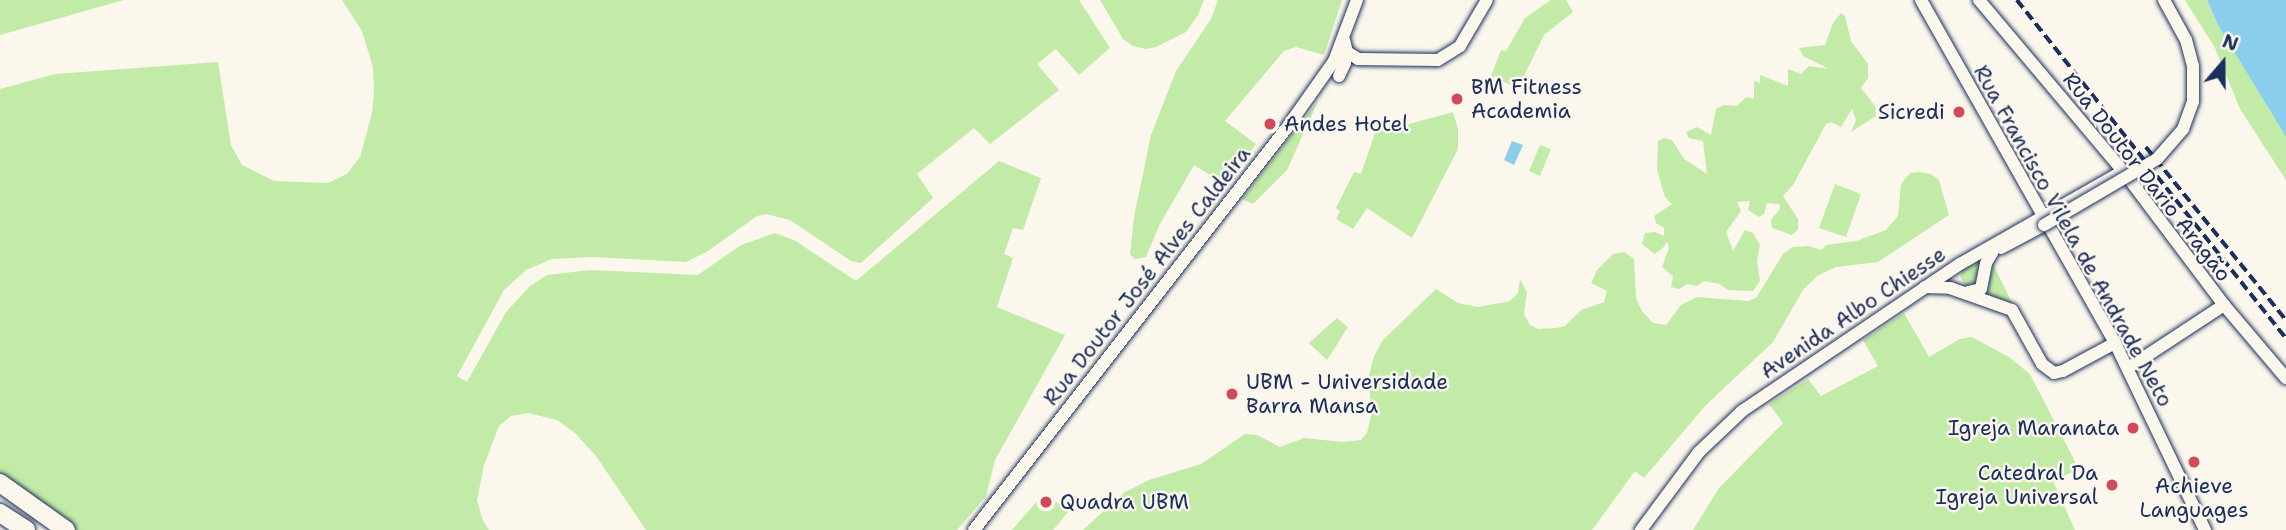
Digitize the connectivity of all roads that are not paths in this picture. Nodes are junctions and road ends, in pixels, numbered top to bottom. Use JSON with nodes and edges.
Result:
{"nodes":[{"id":1,"x":1357,"y":0,"type":"edge"},
{"id":2,"x":1487,"y":0,"type":"edge"},
{"id":3,"x":1921,"y":0,"type":"edge"},
{"id":4,"x":1979,"y":0,"type":"edge"},
{"id":5,"x":2164,"y":0,"type":"edge"},
{"id":6,"x":1344,"y":43,"type":"junction"},
{"id":7,"x":1352,"y":60,"type":"junction"},
{"id":8,"x":1324,"y":76,"type":"junction"},
{"id":9,"x":1339,"y":76,"type":"dead end"},
{"id":10,"x":2123,"y":171,"type":"junction"},
{"id":11,"x":2042,"y":216,"type":"junction"},
{"id":12,"x":1992,"y":253,"type":"junction"},
{"id":13,"x":1960,"y":264,"type":"junction"},
{"id":14,"x":1925,"y":287,"type":"junction"},
{"id":15,"x":1966,"y":292,"type":"junction"},
{"id":16,"x":2224,"y":305,"type":"junction"},
{"id":17,"x":2115,"y":343,"type":"junction"},
{"id":18,"x":2127,"y":368,"type":"junction"},
{"id":19,"x":2286,"y":378,"type":"edge"},
{"id":20,"x":0,"y":484,"type":"edge"},
{"id":21,"x":0,"y":513,"type":"edge"},
{"id":22,"x":26,"y":530,"type":"edge"},
{"id":23,"x":66,"y":530,"type":"edge"},
{"id":24,"x":974,"y":530,"type":"edge"},
{"id":25,"x":1641,"y":530,"type":"edge"},
{"id":26,"x":2205,"y":530,"type":"edge"}],
"edges":[{"from":1,"to":6,"type":"street","name":"Rua Doutor José Alves Caldeira"},
{"from":2,"to":7,"type":"street"},
{"from":3,"to":11,"type":"street","name":"Rua Francisco Vilela de Andrade Neto"},
{"from":4,"to":10,"type":"street","name":"Rua Doutor Dario Aragão"},
{"from":5,"to":12,"type":"street","bridge":true},
{"from":6,"to":7,"type":"street"},
{"from":6,"to":8,"type":"street","name":"Rua Doutor José Alves Caldeira"},
{"from":7,"to":8,"type":"street"},
{"from":7,"to":9,"type":"street"},
{"from":8,"to":24,"type":"street","name":"Rua Doutor José Alves Caldeira"},
{"from":10,"to":11,"type":"street","name":"Avenida Albo Chiesse"},
{"from":10,"to":16,"type":"street","name":"Rua Doutor Dario Aragão"},
{"from":11,"to":13,"type":"street","name":"Avenida Albo Chiesse"},
{"from":11,"to":17,"type":"street","name":"Rua Francisco Vilela de Andrade Neto"},
{"from":12,"to":13,"type":"street"},
{"from":12,"to":15,"type":"street"},
{"from":13,"to":14,"type":"street","name":"Avenida Albo Chiesse"},
{"from":13,"to":15,"type":"street"},
{"from":14,"to":15,"type":"street"},
{"from":14,"to":25,"type":"street","name":"Avenida Albo Chiesse"},
{"from":15,"to":17,"type":"street"},
{"from":16,"to":18,"type":"street"},
{"from":16,"to":19,"type":"street","name":"Rua Doutor Dario Aragão"},
{"from":17,"to":18,"type":"street","name":"Rua Francisco Vilela de Andrade Neto"},
{"from":18,"to":26,"type":"street","name":"Rua Francisco Vilela de Andrade Neto"},
{"from":20,"to":23,"type":"highway"},
{"from":21,"to":22,"type":"highway"}]}
